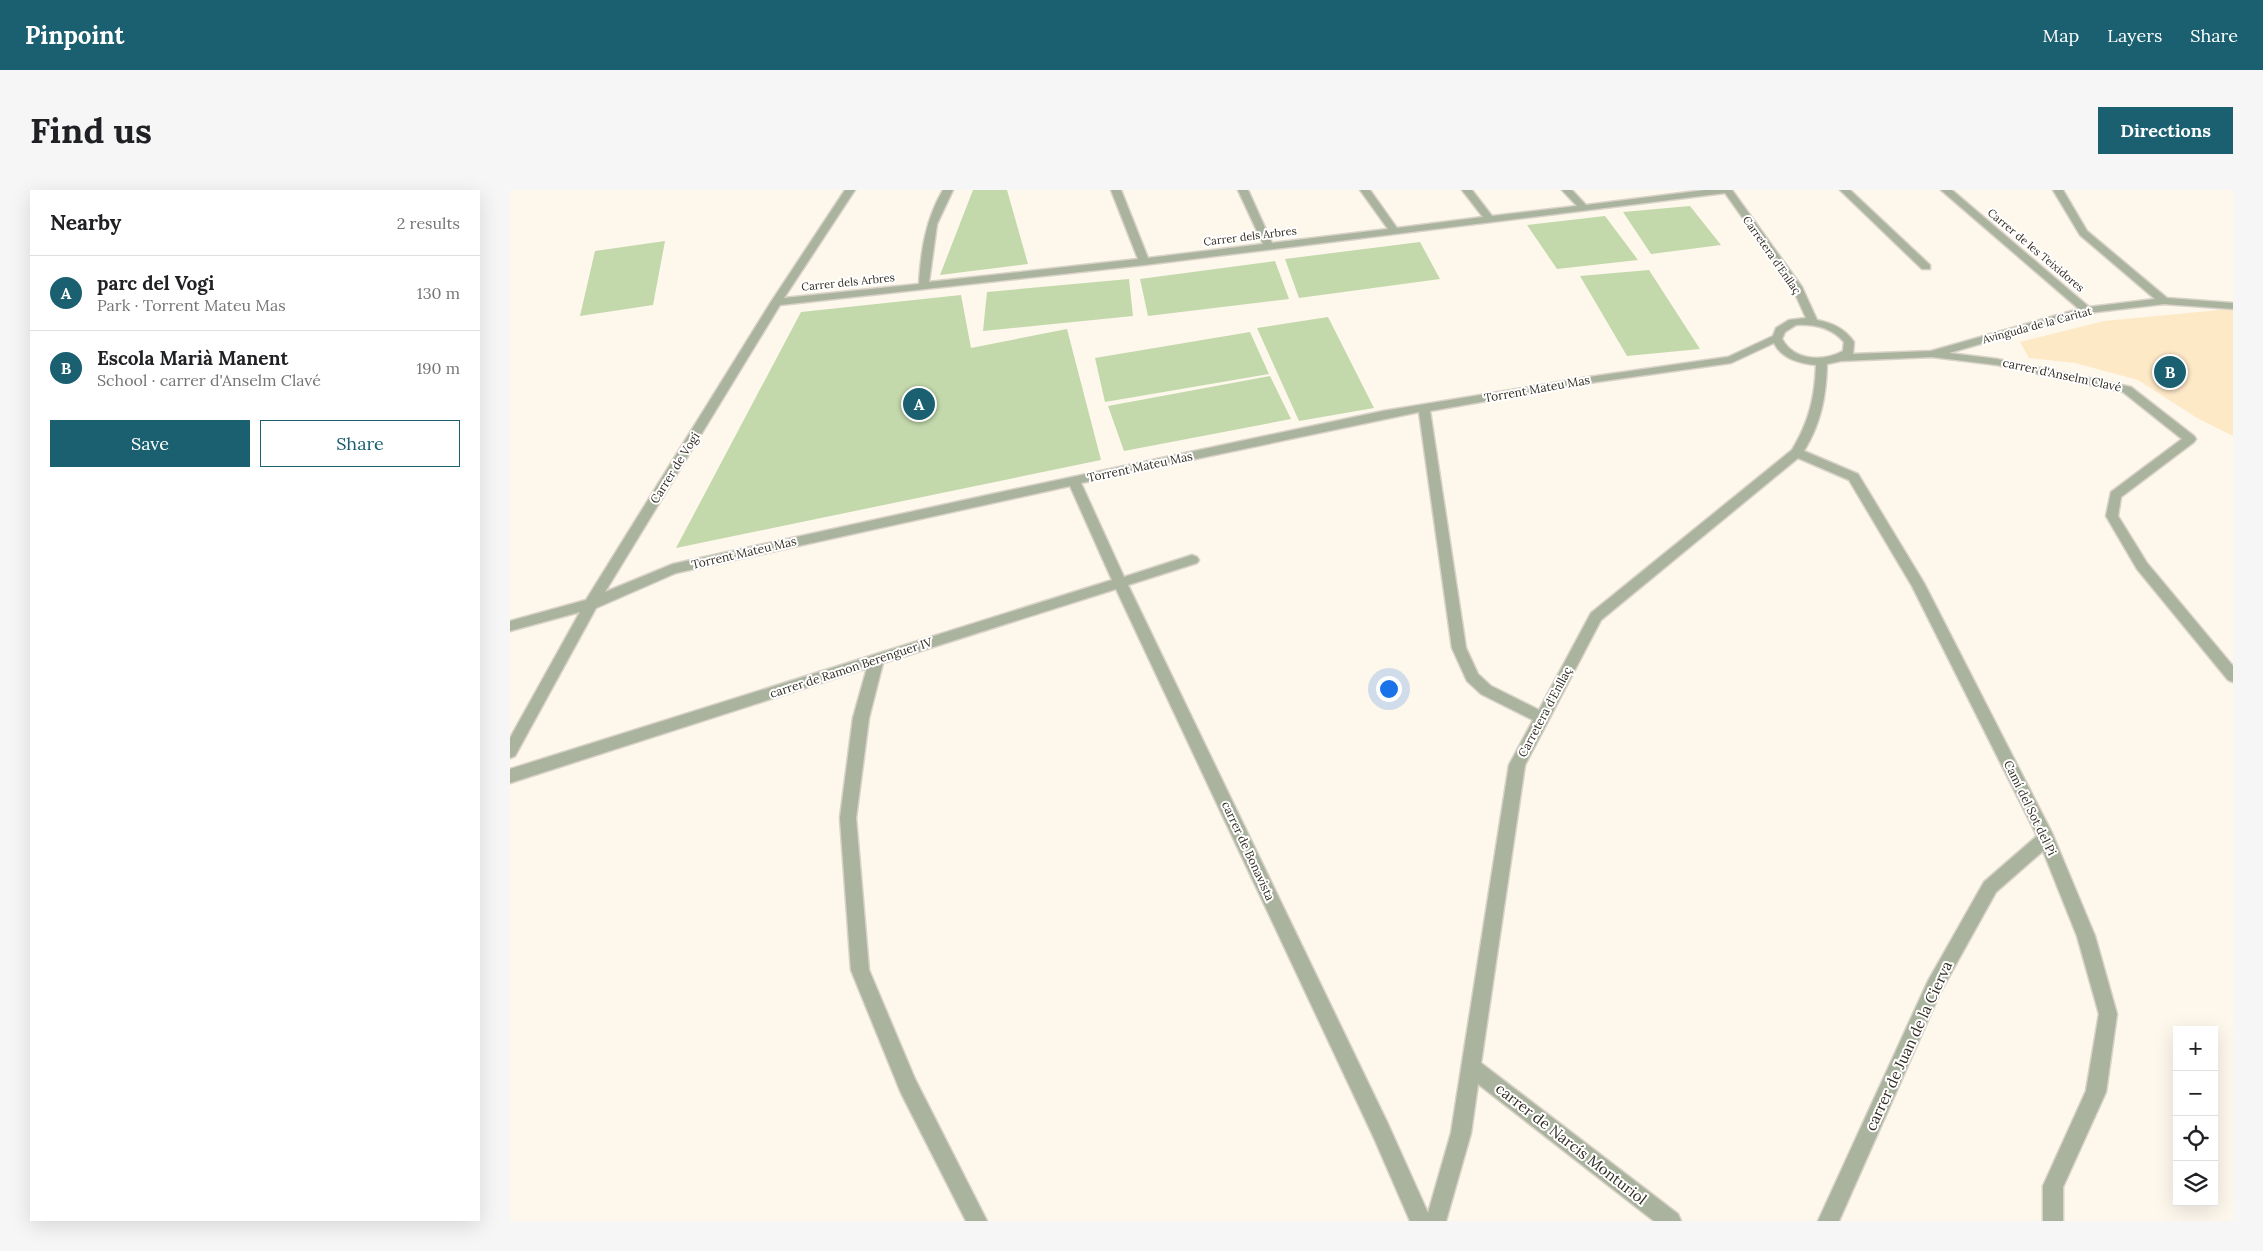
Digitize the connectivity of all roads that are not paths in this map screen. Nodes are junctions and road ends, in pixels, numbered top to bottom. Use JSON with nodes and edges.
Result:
{"nodes":[{"id":1,"x":850,"y":190,"type":"edge"},
{"id":2,"x":948,"y":190,"type":"edge"},
{"id":3,"x":1116,"y":190,"type":"edge"},
{"id":4,"x":1243,"y":190,"type":"edge"},
{"id":5,"x":1365,"y":190,"type":"edge"},
{"id":6,"x":1467,"y":190,"type":"edge"},
{"id":7,"x":1567,"y":190,"type":"edge"},
{"id":8,"x":1727,"y":190,"type":"edge"},
{"id":9,"x":1845,"y":190,"type":"edge"},
{"id":10,"x":1946,"y":190,"type":"edge"},
{"id":11,"x":2058,"y":190,"type":"edge"},
{"id":12,"x":1583,"y":207,"type":"junction"},
{"id":13,"x":1490,"y":219,"type":"junction"},
{"id":14,"x":1394,"y":231,"type":"junction"},
{"id":15,"x":1269,"y":246,"type":"junction"},
{"id":16,"x":1144,"y":262,"type":"junction"},
{"id":17,"x":1926,"y":266,"type":"dead end"},
{"id":18,"x":924,"y":286,"type":"junction"},
{"id":19,"x":2164,"y":301,"type":"junction"},
{"id":20,"x":776,"y":302,"type":"junction"},
{"id":21,"x":2233,"y":306,"type":"edge"},
{"id":22,"x":2087,"y":310,"type":"junction"},
{"id":23,"x":1813,"y":322,"type":"junction"},
{"id":24,"x":1776,"y":338,"type":"junction"},
{"id":25,"x":1932,"y":354,"type":"junction"},
{"id":26,"x":1842,"y":358,"type":"junction"},
{"id":27,"x":1822,"y":362,"type":"junction"},
{"id":28,"x":1424,"y":408,"type":"junction"},
{"id":29,"x":1796,"y":453,"type":"junction"},
{"id":30,"x":1074,"y":481,"type":"junction"},
{"id":31,"x":1192,"y":560,"type":"dead end"},
{"id":32,"x":1120,"y":583,"type":"junction"},
{"id":33,"x":591,"y":604,"type":"junction"},
{"id":34,"x":510,"y":626,"type":"edge"},
{"id":35,"x":877,"y":660,"type":"junction"},
{"id":36,"x":2233,"y":676,"type":"edge"},
{"id":37,"x":1542,"y":718,"type":"junction"},
{"id":38,"x":510,"y":752,"type":"edge"},
{"id":39,"x":510,"y":776,"type":"edge"},
{"id":40,"x":2046,"y":838,"type":"junction"},
{"id":41,"x":1471,"y":1067,"type":"junction"},
{"id":42,"x":976,"y":1221,"type":"edge"},
{"id":43,"x":1421,"y":1221,"type":"edge"},
{"id":44,"x":1436,"y":1221,"type":"edge"},
{"id":45,"x":1672,"y":1221,"type":"edge"},
{"id":46,"x":1828,"y":1221,"type":"edge"},
{"id":47,"x":2053,"y":1221,"type":"edge"}],
"edges":[{"from":1,"to":20,"type":"street","name":"Carrer de Vogi"},
{"from":2,"to":18,"type":"street"},
{"from":3,"to":16,"type":"street"},
{"from":4,"to":15,"type":"street"},
{"from":5,"to":14,"type":"street"},
{"from":6,"to":13,"type":"street"},
{"from":7,"to":12,"type":"street"},
{"from":8,"to":12,"type":"street","name":"Carrer dels Arbres"},
{"from":8,"to":23,"type":"street","name":"Carretera d'Enllaç"},
{"from":9,"to":17,"type":"street"},
{"from":10,"to":22,"type":"street","name":"Carrer de les Teixidores"},
{"from":11,"to":19,"type":"street"},
{"from":12,"to":13,"type":"street","name":"Carrer dels Arbres"},
{"from":13,"to":14,"type":"street","name":"Carrer dels Arbres"},
{"from":14,"to":15,"type":"street","name":"Carrer dels Arbres"},
{"from":15,"to":16,"type":"street","name":"Carrer dels Arbres"},
{"from":16,"to":18,"type":"street","name":"Carrer dels Arbres"},
{"from":18,"to":20,"type":"street","name":"Carrer dels Arbres"},
{"from":19,"to":21,"type":"street","name":"Avinguda de la Caritat"},
{"from":19,"to":22,"type":"street","name":"Avinguda de la Caritat"},
{"from":20,"to":33,"type":"street","name":"Carrer de Vogi"},
{"from":22,"to":25,"type":"street","name":"Avinguda de la Caritat"},
{"from":23,"to":24,"type":"street","name":"Torrent Mateu Mas"},
{"from":23,"to":26,"type":"street"},
{"from":24,"to":27,"type":"street"},
{"from":24,"to":28,"type":"street","name":"Torrent Mateu Mas"},
{"from":25,"to":26,"type":"street","name":"Avinguda de la Caritat"},
{"from":25,"to":36,"type":"street","name":"carrer d'Anselm Clavé"},
{"from":26,"to":27,"type":"street","name":"Avinguda de la Caritat"},
{"from":27,"to":29,"type":"street","name":"Carretera d'Enllaç"},
{"from":28,"to":30,"type":"street","name":"Torrent Mateu Mas"},
{"from":28,"to":37,"type":"street"},
{"from":29,"to":37,"type":"street","name":"Carretera d'Enllaç"},
{"from":29,"to":40,"type":"street","name":"Camí del Sot del Pi"},
{"from":30,"to":32,"type":"street","name":"carrer de Bonavista"},
{"from":30,"to":33,"type":"street","name":"Torrent Mateu Mas"},
{"from":31,"to":32,"type":"street","name":"carrer de Ramon Berenguer IV"},
{"from":32,"to":35,"type":"street","name":"carrer de Ramon Berenguer IV"},
{"from":32,"to":43,"type":"street","name":"carrer de Bonavista"},
{"from":33,"to":34,"type":"street","name":"Torrent Mateu Mas"},
{"from":33,"to":38,"type":"street","name":"Carrer de Vogi"},
{"from":35,"to":39,"type":"street","name":"carrer de Ramon Berenguer IV"},
{"from":35,"to":42,"type":"street"},
{"from":37,"to":41,"type":"street","name":"Carretera d'Enllaç"},
{"from":40,"to":46,"type":"street","name":"carrer de Juan de la Cierva"},
{"from":40,"to":47,"type":"street","name":"Camí del Sot del Pi"},
{"from":41,"to":44,"type":"street","name":"Carretera d'Enllaç"},
{"from":41,"to":45,"type":"street","name":"carrer de Narcís Monturiol"}]}
